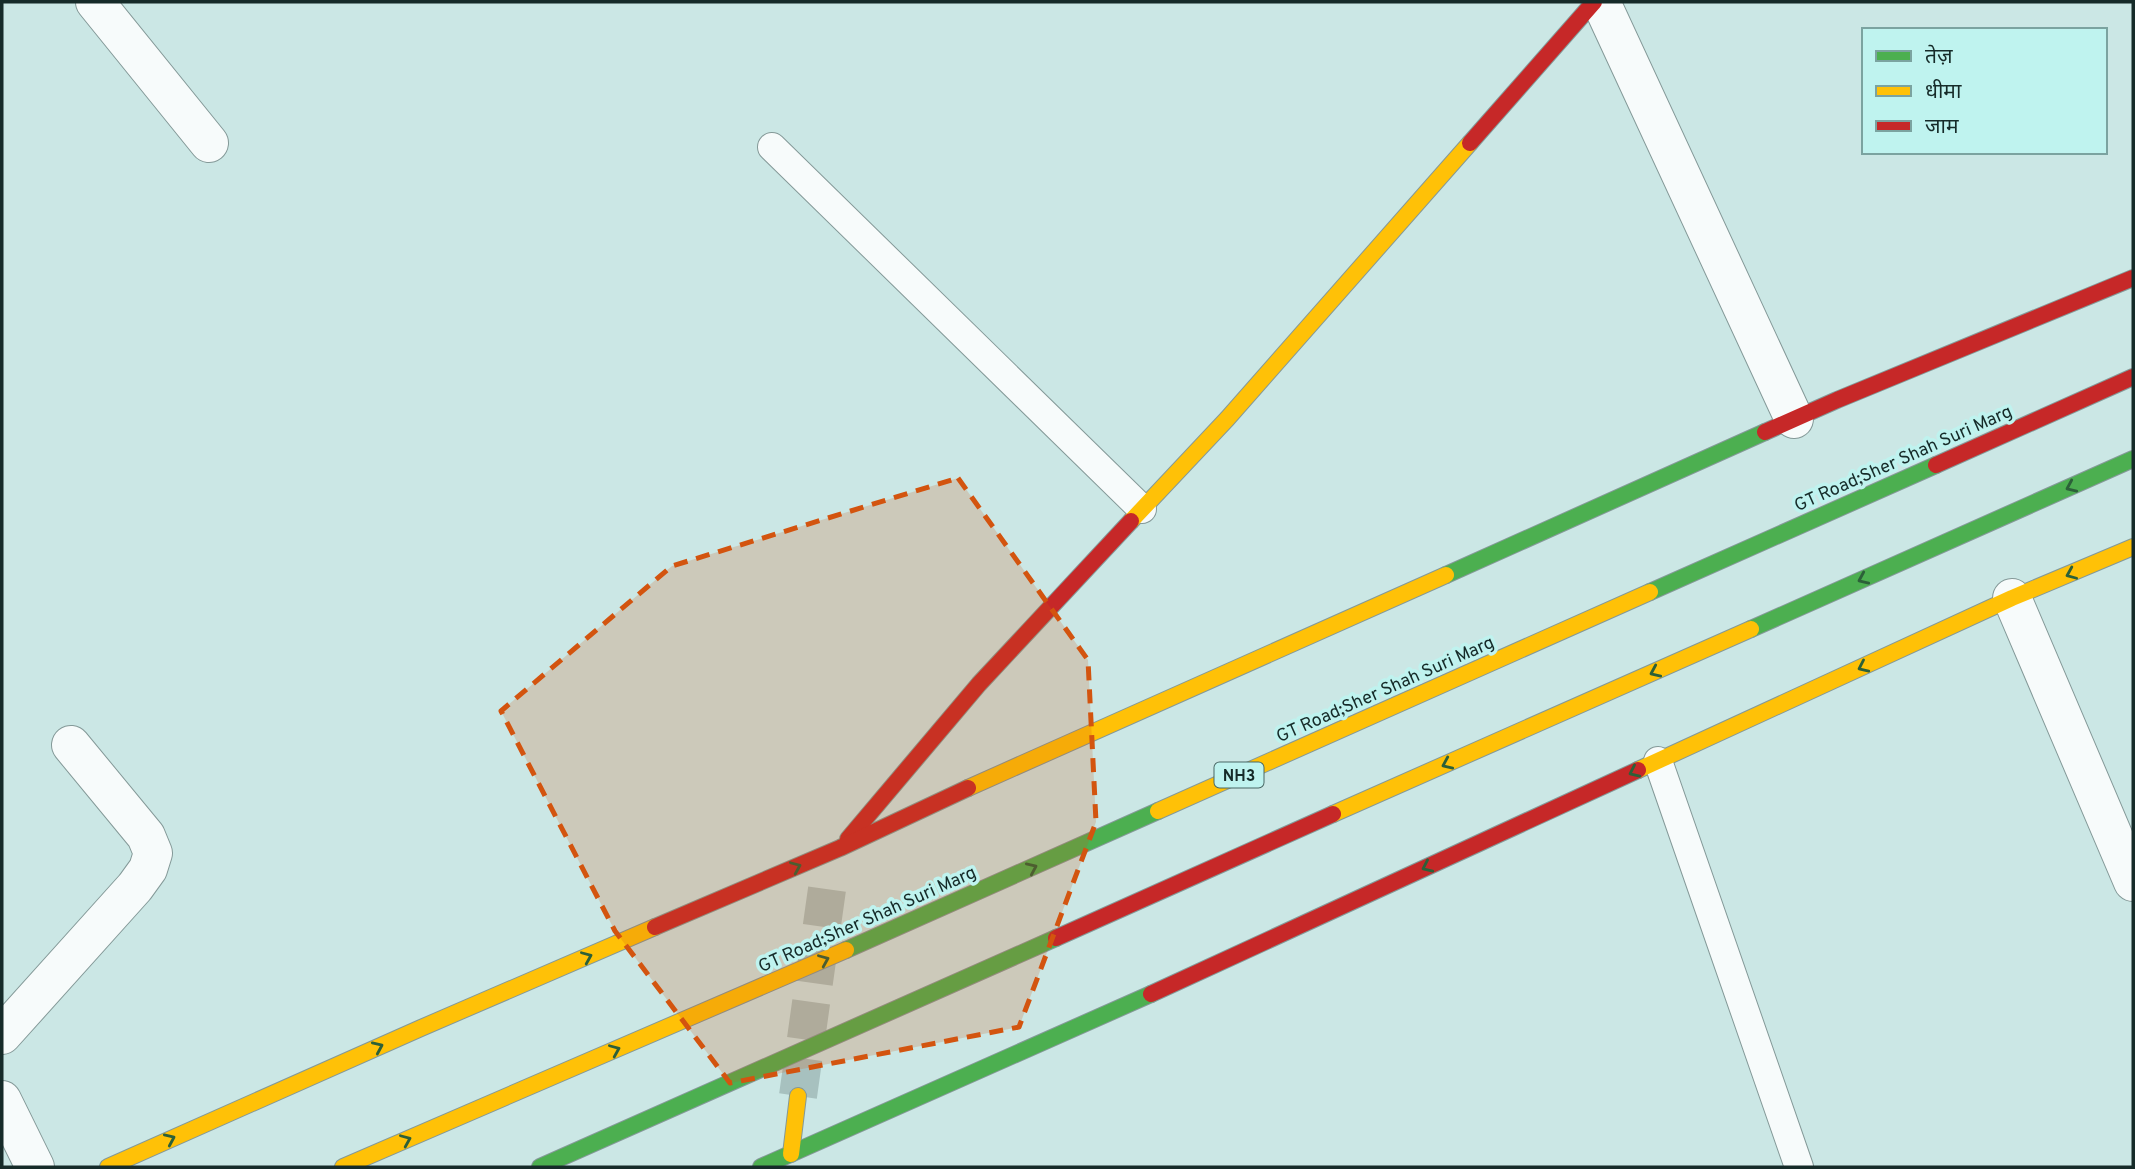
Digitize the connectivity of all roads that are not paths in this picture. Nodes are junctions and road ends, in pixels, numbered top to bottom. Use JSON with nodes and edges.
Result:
{"nodes":[{"id":1,"x":95,"y":2,"type":"edge"},
{"id":2,"x":1594,"y":2,"type":"edge"},
{"id":3,"x":1601,"y":2,"type":"edge"},
{"id":4,"x":209,"y":143,"type":"dead end"},
{"id":5,"x":772,"y":146,"type":"dead end"},
{"id":6,"x":2133,"y":278,"type":"edge"},
{"id":7,"x":2133,"y":377,"type":"edge"},
{"id":8,"x":1794,"y":419,"type":"junction"},
{"id":9,"x":2133,"y":459,"type":"edge"},
{"id":10,"x":1142,"y":509,"type":"junction"},
{"id":11,"x":2133,"y":547,"type":"edge"},
{"id":12,"x":2012,"y":598,"type":"junction"},
{"id":13,"x":71,"y":745,"type":"dead end"},
{"id":14,"x":1658,"y":761,"type":"junction"},
{"id":15,"x":840,"y":848,"type":"junction"},
{"id":16,"x":832,"y":870,"type":"tunnel mouth"},
{"id":17,"x":2133,"y":882,"type":"edge"},
{"id":18,"x":2,"y":1035,"type":"edge"},
{"id":19,"x":798,"y":1096,"type":"tunnel mouth"},
{"id":20,"x":2,"y":1100,"type":"edge"},
{"id":21,"x":791,"y":1154,"type":"junction"},
{"id":22,"x":35,"y":1167,"type":"edge"},
{"id":23,"x":108,"y":1167,"type":"edge"},
{"id":24,"x":343,"y":1167,"type":"edge"},
{"id":25,"x":540,"y":1167,"type":"edge"},
{"id":26,"x":761,"y":1167,"type":"edge"},
{"id":27,"x":1799,"y":1167,"type":"edge"}],
"edges":[{"from":1,"to":4,"type":"street"},
{"from":2,"to":10,"type":"main road"},
{"from":3,"to":8,"type":"street"},
{"from":5,"to":10,"type":"lane"},
{"from":6,"to":8,"type":"main road"},
{"from":24,"to":7,"type":"main road","name":"GT Road;Sher Shah Suri Marg","number":"NH3","one_way":true},
{"from":8,"to":15,"type":"main road"},
{"from":9,"to":25,"type":"main road","one_way":true},
{"from":10,"to":15,"type":"main road"},
{"from":11,"to":12,"type":"main road","one_way":true},
{"from":12,"to":14,"type":"main road","one_way":true},
{"from":12,"to":17,"type":"street"},
{"from":13,"to":18,"type":"street"},
{"from":14,"to":21,"type":"main road","one_way":true},
{"from":14,"to":27,"type":"lane"},
{"from":15,"to":16,"type":"main road"},
{"from":23,"to":15,"type":"main road","one_way":true},
{"from":19,"to":21,"type":"main road"},
{"from":20,"to":22,"type":"street"},
{"from":21,"to":26,"type":"main road"}]}
